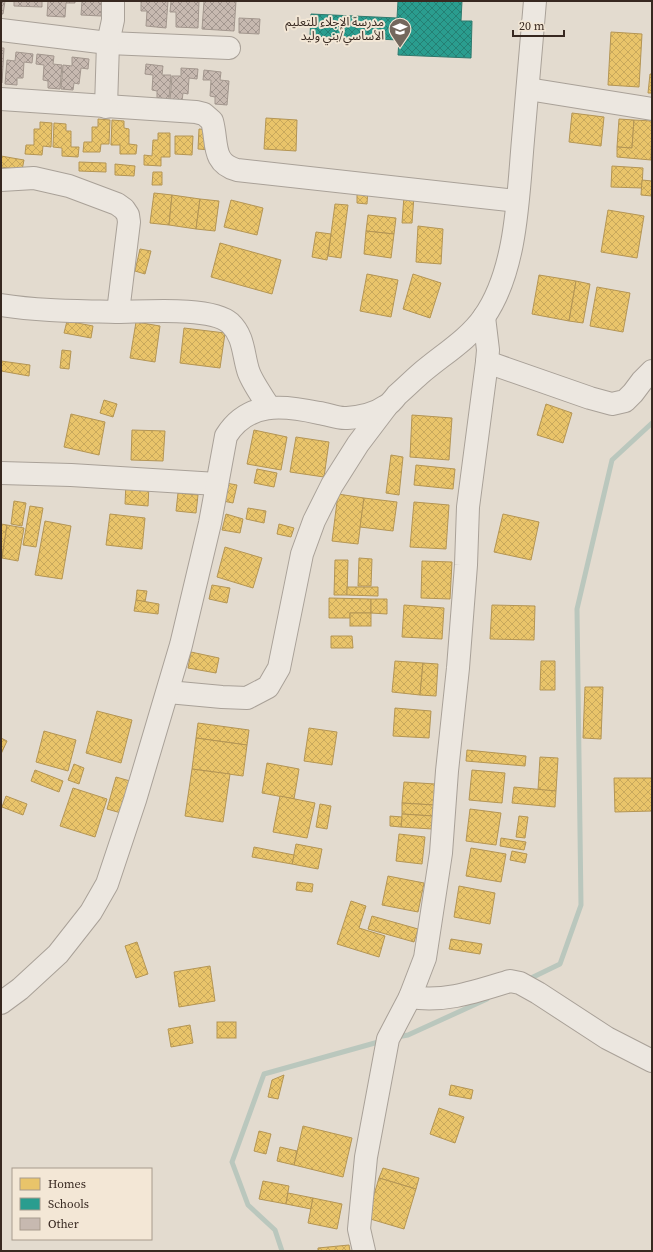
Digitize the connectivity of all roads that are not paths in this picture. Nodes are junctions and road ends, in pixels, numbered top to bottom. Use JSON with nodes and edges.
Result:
{"nodes":[{"id":1,"x":113,"y":1,"type":"edge"},
{"id":2,"x":535,"y":1,"type":"edge"},
{"id":3,"x":1,"y":30,"type":"edge"},
{"id":4,"x":108,"y":43,"type":"junction"},
{"id":5,"x":230,"y":48,"type":"dead end"},
{"id":6,"x":528,"y":89,"type":"junction"},
{"id":7,"x":1,"y":99,"type":"edge"},
{"id":8,"x":106,"y":107,"type":"junction"},
{"id":9,"x":652,"y":109,"type":"edge"},
{"id":10,"x":1,"y":180,"type":"edge"},
{"id":11,"x":517,"y":201,"type":"junction"},
{"id":12,"x":1,"y":305,"type":"edge"},
{"id":13,"x":118,"y":312,"type":"junction"},
{"id":14,"x":484,"y":317,"type":"junction"},
{"id":15,"x":487,"y":362,"type":"junction"},
{"id":16,"x":652,"y":371,"type":"edge"},
{"id":17,"x":386,"y":406,"type":"junction"},
{"id":18,"x":269,"y":407,"type":"junction"},
{"id":19,"x":2,"y":470,"type":"edge"},
{"id":20,"x":217,"y":484,"type":"junction"},
{"id":21,"x":168,"y":692,"type":"junction"},
{"id":22,"x":410,"y":997,"type":"junction"},
{"id":23,"x":1,"y":1003,"type":"edge"},
{"id":24,"x":652,"y":1061,"type":"edge"},
{"id":25,"x":364,"y":1251,"type":"edge"}],
"edges":[{"from":1,"to":4,"type":"street"},
{"from":2,"to":6,"type":"street"},
{"from":3,"to":4,"type":"street"},
{"from":4,"to":5,"type":"street"},
{"from":4,"to":8,"type":"street"},
{"from":6,"to":9,"type":"street"},
{"from":6,"to":11,"type":"street"},
{"from":7,"to":8,"type":"street"},
{"from":8,"to":11,"type":"street"},
{"from":10,"to":13,"type":"street"},
{"from":11,"to":14,"type":"street"},
{"from":12,"to":13,"type":"street"},
{"from":13,"to":18,"type":"street"},
{"from":14,"to":15,"type":"street"},
{"from":14,"to":17,"type":"street"},
{"from":15,"to":16,"type":"street"},
{"from":15,"to":22,"type":"street"},
{"from":17,"to":18,"type":"street"},
{"from":17,"to":21,"type":"street"},
{"from":18,"to":20,"type":"street"},
{"from":19,"to":20,"type":"street"},
{"from":20,"to":21,"type":"street"},
{"from":21,"to":23,"type":"street"},
{"from":22,"to":24,"type":"street"},
{"from":22,"to":25,"type":"street"}]}
